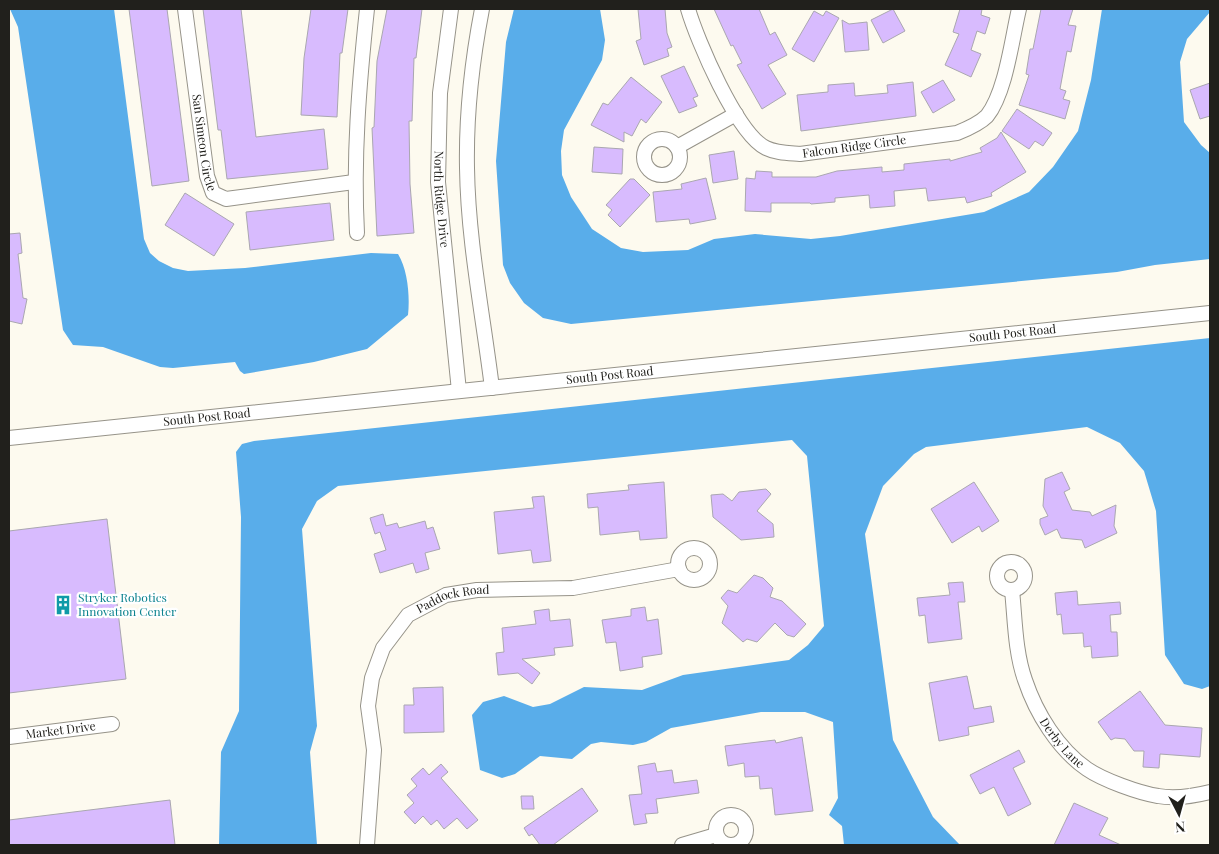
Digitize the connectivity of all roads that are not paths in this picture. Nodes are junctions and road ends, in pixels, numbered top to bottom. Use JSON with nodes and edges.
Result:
{"nodes":[{"id":1,"x":185,"y":9,"type":"edge"},
{"id":2,"x":367,"y":9,"type":"edge"},
{"id":3,"x":451,"y":9,"type":"edge"},
{"id":4,"x":482,"y":9,"type":"edge"},
{"id":5,"x":688,"y":9,"type":"edge"},
{"id":6,"x":1019,"y":9,"type":"edge"},
{"id":7,"x":736,"y":114,"type":"junction"},
{"id":8,"x":677,"y":147,"type":"dead end"},
{"id":9,"x":354,"y":182,"type":"junction"},
{"id":10,"x":357,"y":234,"type":"dead end"},
{"id":11,"x":1210,"y":313,"type":"edge"},
{"id":12,"x":492,"y":388,"type":"junction"},
{"id":13,"x":459,"y":391,"type":"junction"},
{"id":14,"x":9,"y":438,"type":"edge"},
{"id":15,"x":679,"y":569,"type":"dead end"},
{"id":16,"x":1012,"y":590,"type":"dead end"},
{"id":17,"x":112,"y":724,"type":"dead end"},
{"id":18,"x":9,"y":737,"type":"edge"},
{"id":19,"x":1210,"y":792,"type":"edge"},
{"id":20,"x":716,"y":835,"type":"dead end"},
{"id":21,"x":367,"y":845,"type":"edge"},
{"id":22,"x":682,"y":845,"type":"edge"}],
"edges":[{"from":1,"to":9,"type":"street","name":"San Simeon Circle"},
{"from":2,"to":9,"type":"street"},
{"from":3,"to":13,"type":"street","name":"North Ridge Drive"},
{"from":4,"to":12,"type":"street"},
{"from":5,"to":7,"type":"street","name":"Falcon Ridge Circle"},
{"from":6,"to":7,"type":"street","name":"Falcon Ridge Circle"},
{"from":7,"to":8,"type":"street"},
{"from":9,"to":10,"type":"street"},
{"from":11,"to":12,"type":"street","name":"South Post Road"},
{"from":12,"to":13,"type":"street","name":"South Post Road"},
{"from":13,"to":14,"type":"street","name":"South Post Road"},
{"from":15,"to":21,"type":"street","name":"Paddock Road"},
{"from":16,"to":19,"type":"street","name":"Derby Lane"},
{"from":17,"to":18,"type":"street","name":"Market Drive"},
{"from":20,"to":22,"type":"street"}]}
